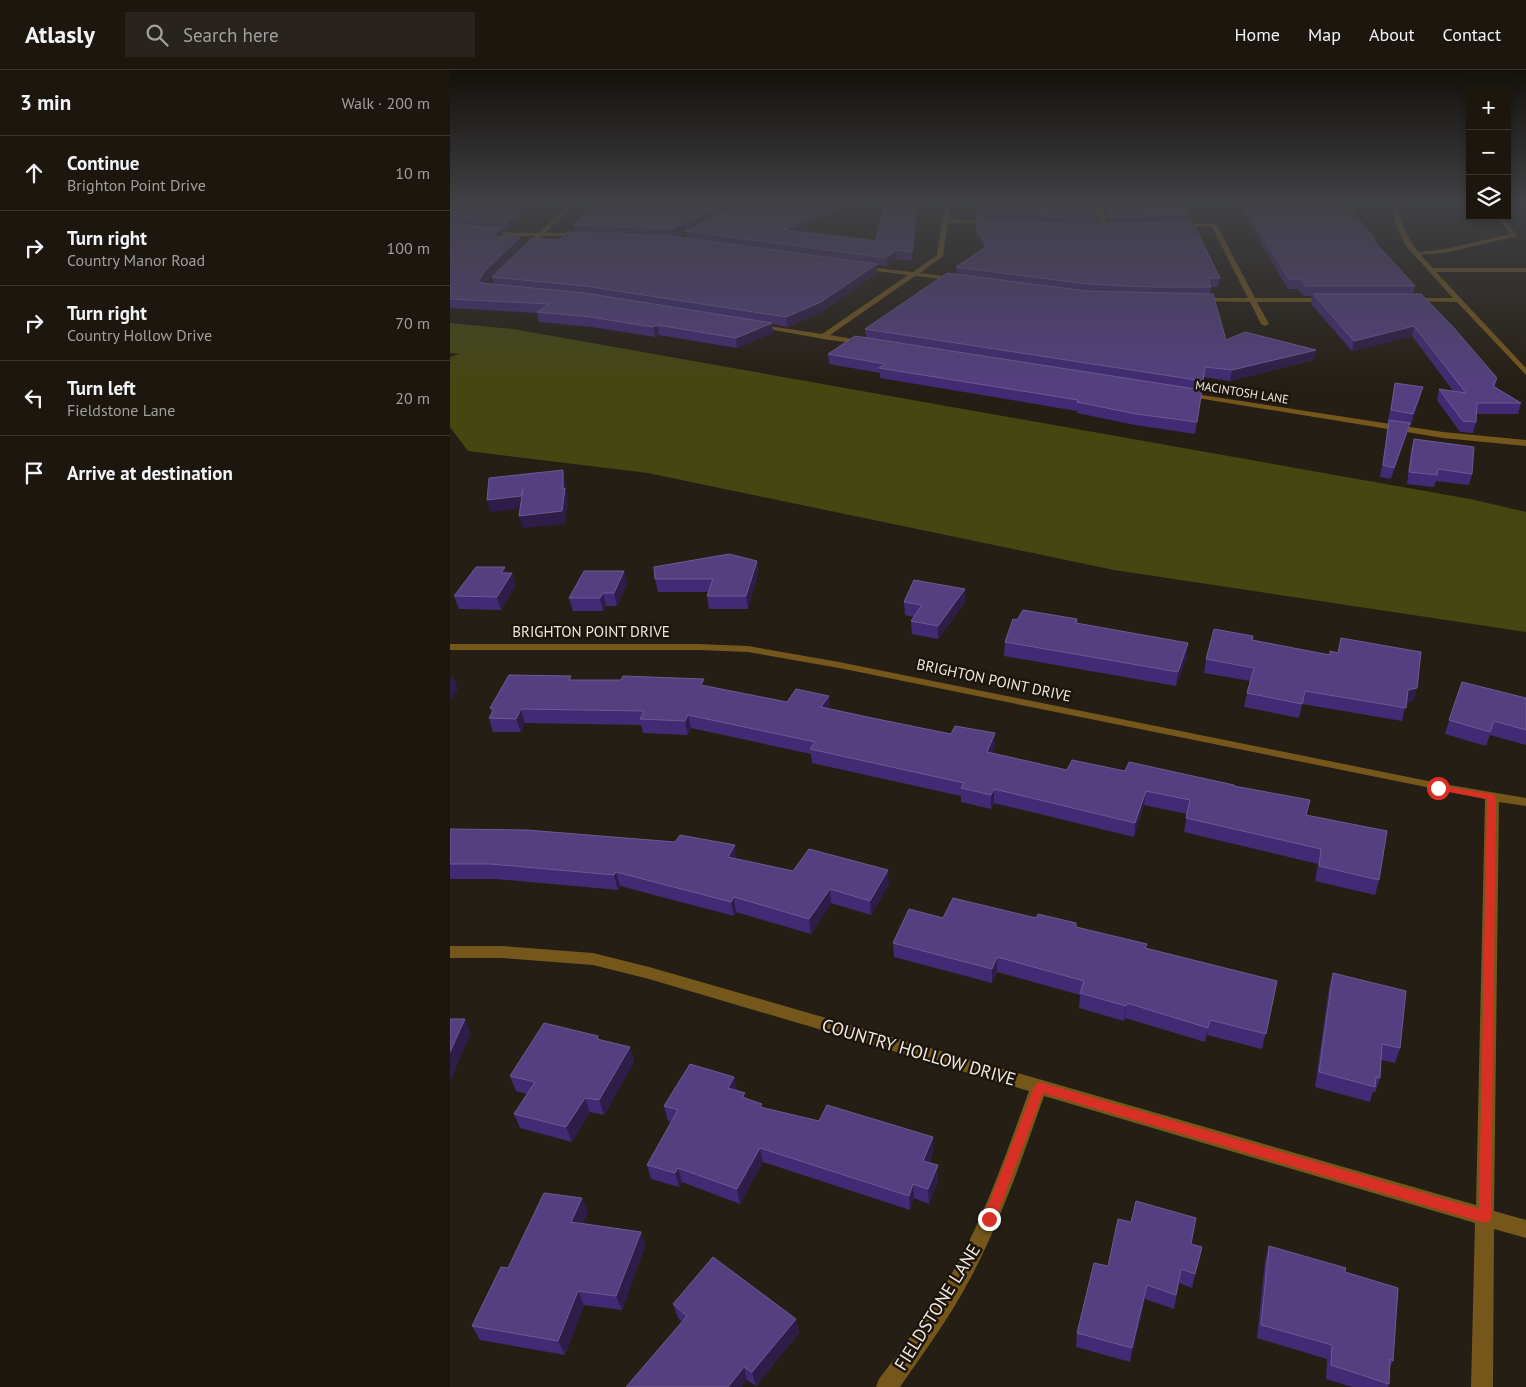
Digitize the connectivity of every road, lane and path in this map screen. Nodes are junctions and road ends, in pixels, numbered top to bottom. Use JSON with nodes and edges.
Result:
{"nodes":[{"id":1,"x":930,"y":263,"type":"edge"},
{"id":2,"x":1235,"y":263,"type":"edge"},
{"id":3,"x":1424,"y":263,"type":"edge"},
{"id":4,"x":849,"y":265,"type":"edge"},
{"id":5,"x":1430,"y":270,"type":"junction"},
{"id":6,"x":1526,"y":270,"type":"edge"},
{"id":7,"x":915,"y":274,"type":"junction"},
{"id":8,"x":966,"y":281,"type":"edge"},
{"id":9,"x":1188,"y":300,"type":"edge"},
{"id":10,"x":1255,"y":300,"type":"junction"},
{"id":11,"x":1340,"y":300,"type":"edge"},
{"id":12,"x":1407,"y":300,"type":"edge"},
{"id":13,"x":1459,"y":300,"type":"junction"},
{"id":14,"x":745,"y":324,"type":"edge"},
{"id":15,"x":1265,"y":324,"type":"dead end"},
{"id":16,"x":823,"y":337,"type":"junction"},
{"id":17,"x":872,"y":344,"type":"edge"},
{"id":18,"x":1526,"y":373,"type":"edge"},
{"id":19,"x":1175,"y":392,"type":"edge"},
{"id":20,"x":1526,"y":442,"type":"edge"},
{"id":21,"x":450,"y":648,"type":"edge"},
{"id":22,"x":1492,"y":797,"type":"junction"},
{"id":23,"x":1526,"y":802,"type":"edge"},
{"id":24,"x":450,"y":952,"type":"edge"},
{"id":25,"x":1039,"y":1087,"type":"junction"},
{"id":26,"x":1485,"y":1217,"type":"junction"},
{"id":27,"x":1526,"y":1229,"type":"edge"},
{"id":28,"x":887,"y":1387,"type":"edge"},
{"id":29,"x":1482,"y":1387,"type":"edge"}],
"edges":[{"from":1,"to":7,"type":"street"},
{"from":2,"to":10,"type":"street"},
{"from":3,"to":5,"type":"street"},
{"from":4,"to":7,"type":"street"},
{"from":5,"to":6,"type":"street"},
{"from":5,"to":13,"type":"street"},
{"from":7,"to":8,"type":"street"},
{"from":7,"to":16,"type":"street"},
{"from":9,"to":10,"type":"street"},
{"from":10,"to":11,"type":"street"},
{"from":10,"to":15,"type":"street"},
{"from":12,"to":13,"type":"street"},
{"from":13,"to":18,"type":"street"},
{"from":14,"to":16,"type":"street"},
{"from":16,"to":17,"type":"street"},
{"from":19,"to":20,"type":"street","name":"MACINTOSH LANE"},
{"from":21,"to":22,"type":"street","name":"BRIGHTON POINT DRIVE"},
{"from":22,"to":23,"type":"street","name":"BRIGHTON POINT DRIVE"},
{"from":22,"to":26,"type":"street"},
{"from":24,"to":25,"type":"street","name":"COUNTRY HOLLOW DRIVE"},
{"from":25,"to":26,"type":"street","name":"COUNTRY HOLLOW DRIVE"},
{"from":25,"to":28,"type":"street","name":"FIELDSTONE LANE"},
{"from":26,"to":27,"type":"street","name":"COUNTRY HOLLOW DRIVE"},
{"from":26,"to":29,"type":"street"}]}
